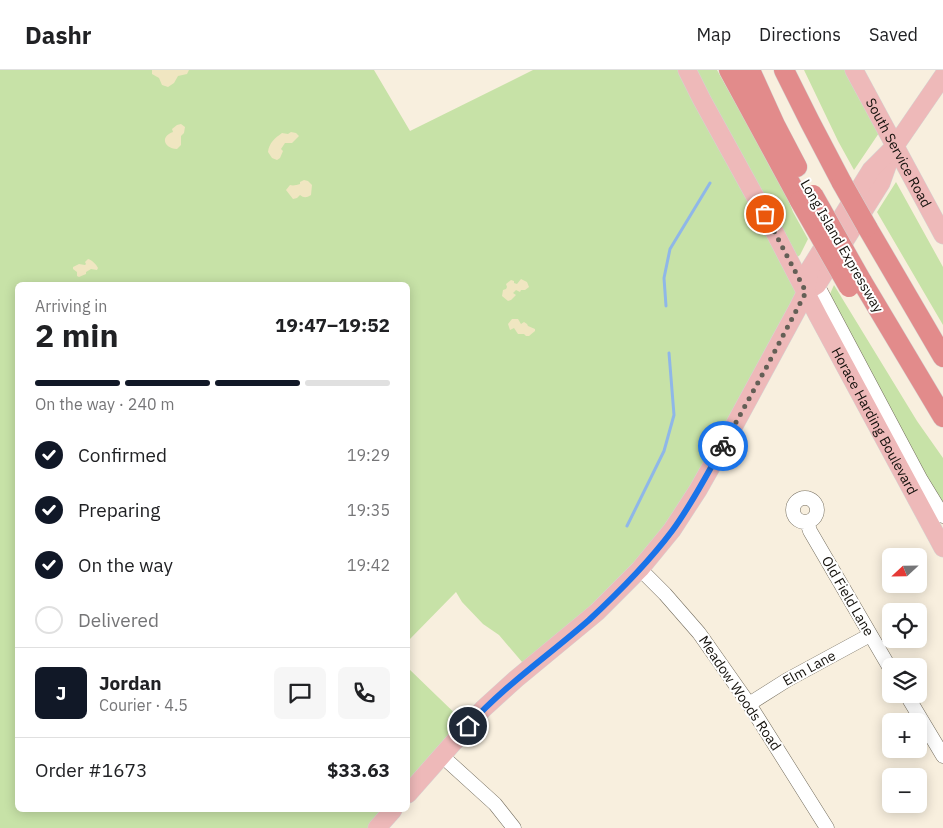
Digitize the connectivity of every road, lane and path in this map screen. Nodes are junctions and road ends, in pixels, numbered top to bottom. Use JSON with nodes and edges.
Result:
{"nodes":[{"id":1,"x":687,"y":70,"type":"edge"},
{"id":2,"x":729,"y":70,"type":"edge"},
{"id":3,"x":750,"y":70,"type":"edge"},
{"id":4,"x":784,"y":70,"type":"edge"},
{"id":5,"x":854,"y":70,"type":"edge"},
{"id":6,"x":943,"y":76,"type":"edge"},
{"id":7,"x":895,"y":146,"type":"junction"},
{"id":8,"x":806,"y":198,"type":"junction"},
{"id":9,"x":943,"y":235,"type":"edge"},
{"id":10,"x":811,"y":289,"type":"junction"},
{"id":11,"x":943,"y":356,"type":"edge"},
{"id":12,"x":943,"y":417,"type":"edge"},
{"id":13,"x":943,"y":516,"type":"edge"},
{"id":14,"x":807,"y":522,"type":"dead end"},
{"id":15,"x":943,"y":548,"type":"edge"},
{"id":16,"x":640,"y":569,"type":"junction"},
{"id":17,"x":870,"y":635,"type":"junction"},
{"id":18,"x":884,"y":658,"type":"edge"},
{"id":19,"x":911,"y":703,"type":"edge"},
{"id":20,"x":749,"y":704,"type":"junction"},
{"id":21,"x":441,"y":756,"type":"junction"},
{"id":22,"x":943,"y":756,"type":"edge"},
{"id":23,"x":410,"y":792,"type":"edge"},
{"id":24,"x":391,"y":812,"type":"edge"},
{"id":25,"x":377,"y":828,"type":"edge"},
{"id":26,"x":514,"y":828,"type":"edge"},
{"id":27,"x":827,"y":828,"type":"edge"}],
"edges":[{"from":1,"to":10,"type":"main road"},
{"from":2,"to":8,"type":"highway"},
{"from":3,"to":8,"type":"highway","name":"Long Island Expressway"},
{"from":4,"to":11,"type":"highway","bridge":true},
{"from":5,"to":7,"type":"main road","name":"South Service Road"},
{"from":6,"to":7,"type":"main road"},
{"from":7,"to":9,"type":"main road","name":"South Service Road"},
{"from":7,"to":10,"type":"main road"},
{"from":7,"to":10,"type":"main road"},
{"from":8,"to":12,"type":"highway","bridge":true},
{"from":10,"to":13,"type":"street","name":"Horace Harding Boulevard"},
{"from":10,"to":15,"type":"main road","name":"Horace Harding Boulevard"},
{"from":10,"to":16,"type":"main road"},
{"from":14,"to":17,"type":"street","name":"Old Field Lane"},
{"from":16,"to":20,"type":"street","name":"Meadow Woods Road"},
{"from":16,"to":21,"type":"main road"},
{"from":17,"to":18,"type":"street","name":"Old Field Lane"},
{"from":17,"to":20,"type":"street","name":"Elm Lane"},
{"from":19,"to":22,"type":"street"},
{"from":20,"to":27,"type":"street","name":"Meadow Woods Road"},
{"from":21,"to":23,"type":"main road"},
{"from":21,"to":26,"type":"street"},
{"from":24,"to":25,"type":"main road"}]}
